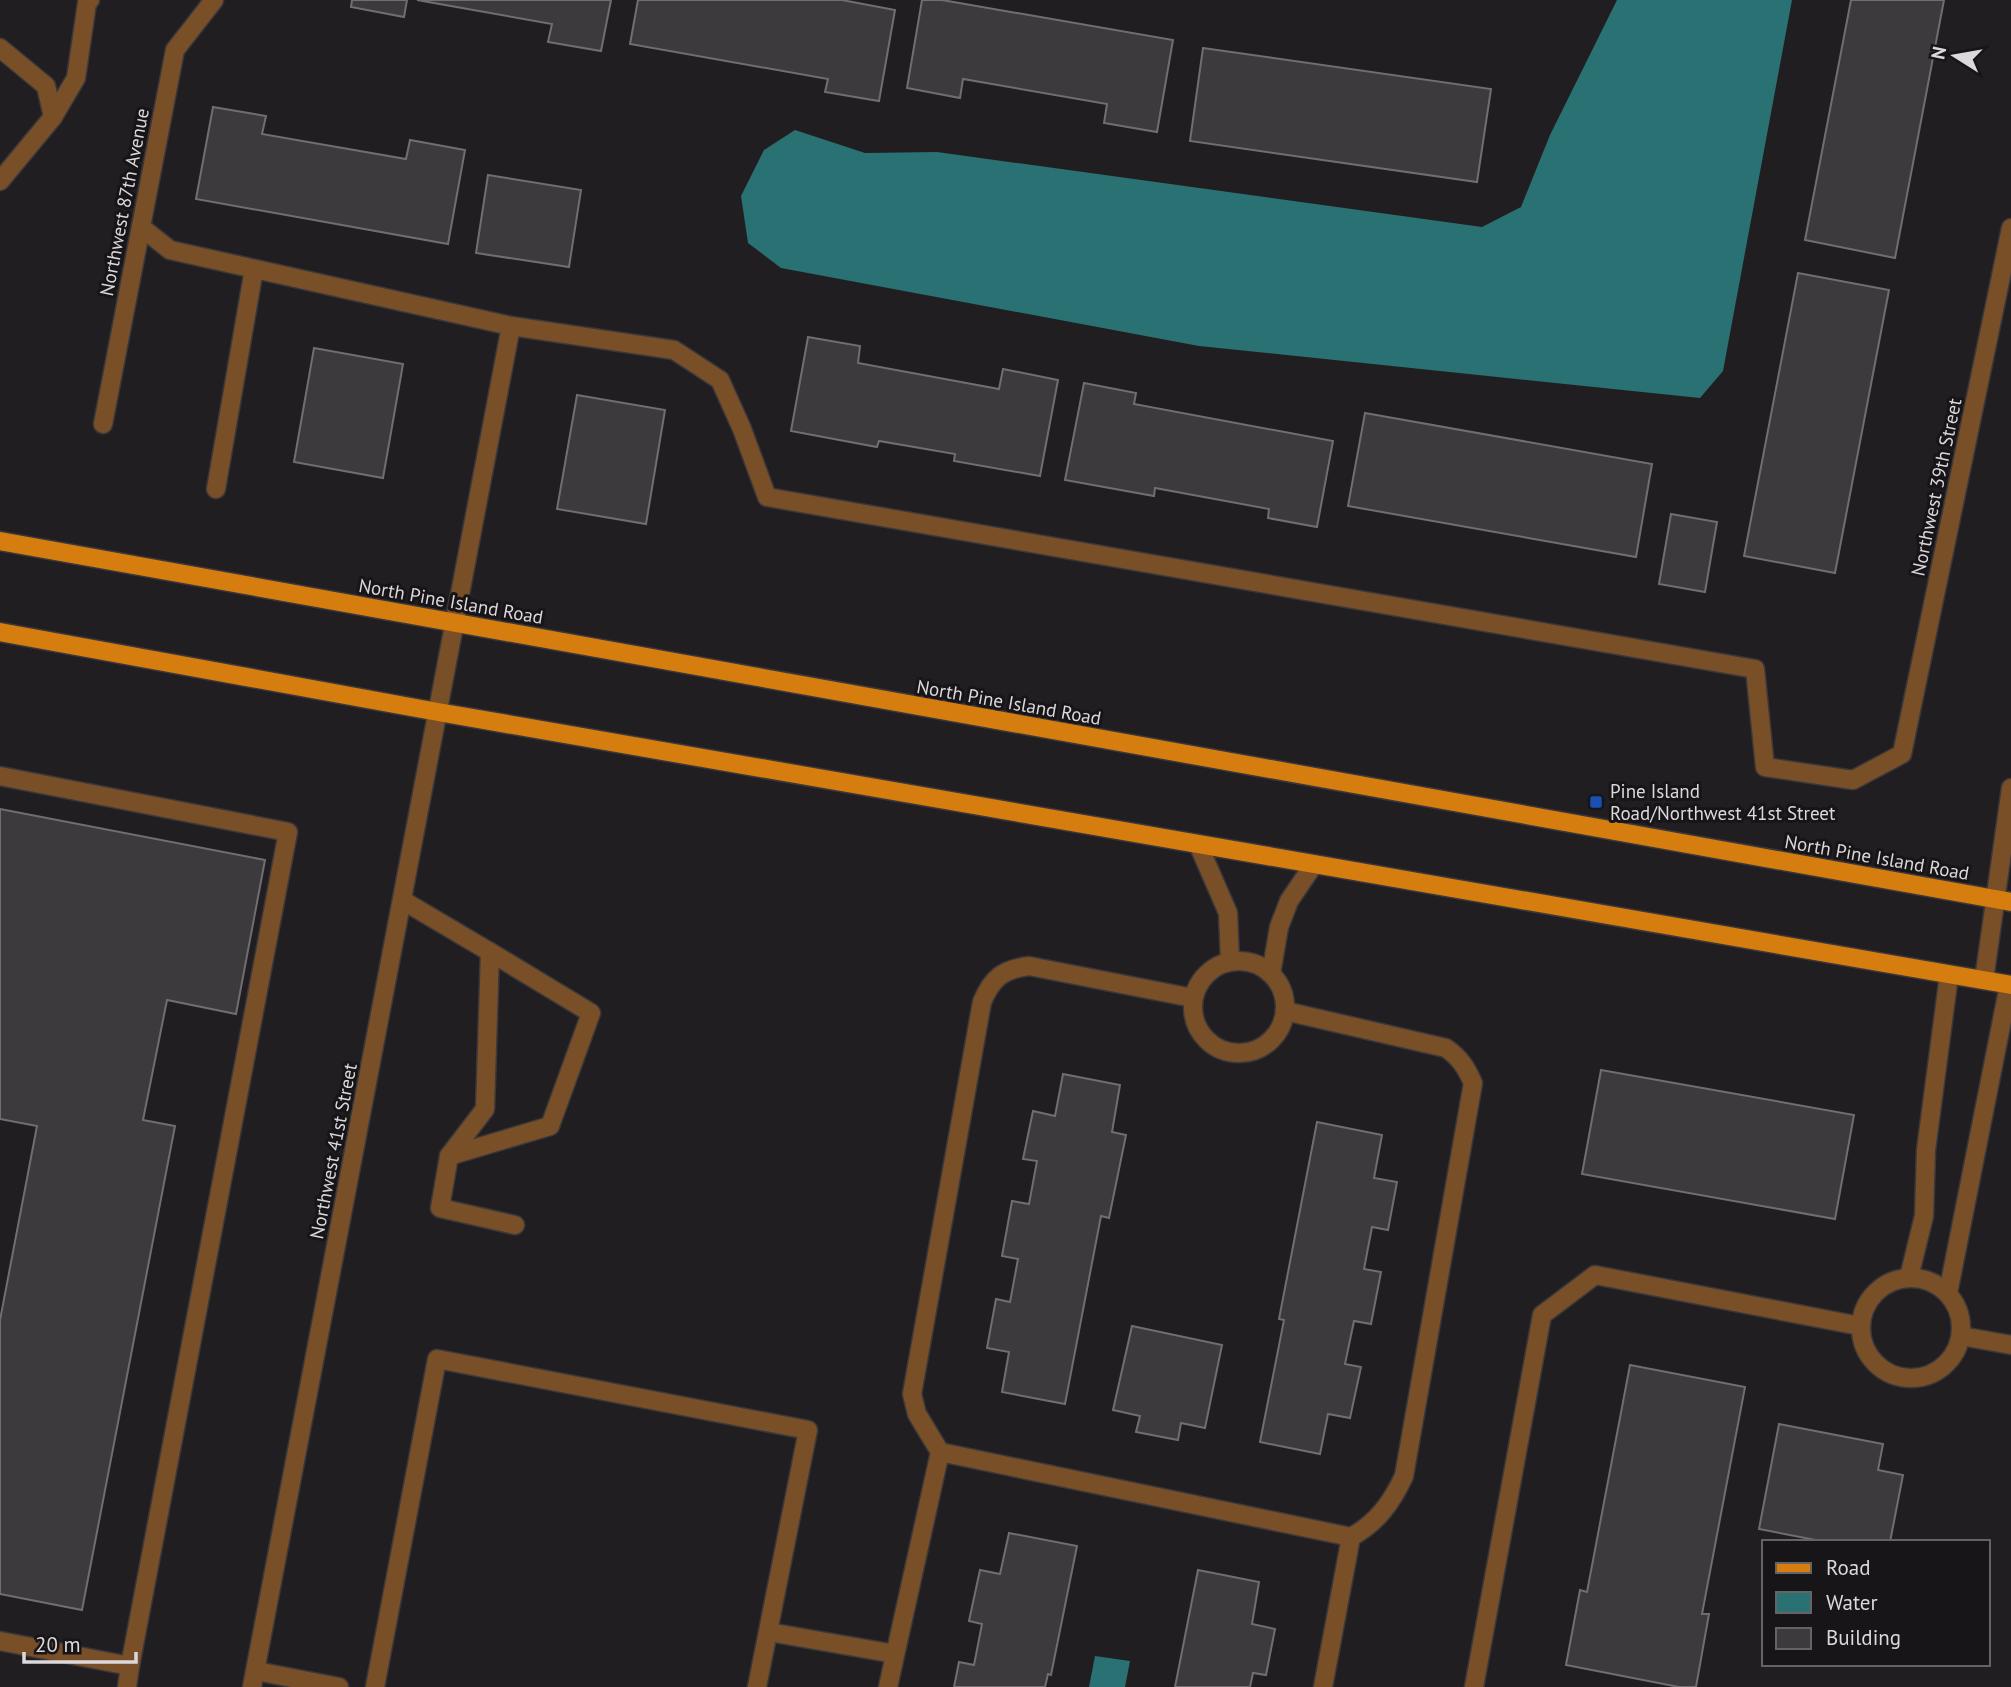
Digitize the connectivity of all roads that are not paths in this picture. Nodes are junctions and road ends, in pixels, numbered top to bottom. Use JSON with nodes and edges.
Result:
{"nodes":[{"id":1,"x":90,"y":0,"type":"edge"},
{"id":2,"x":214,"y":0,"type":"edge"},
{"id":3,"x":0,"y":48,"type":"edge"},
{"id":4,"x":53,"y":117,"type":"junction"},
{"id":5,"x":0,"y":181,"type":"edge"},
{"id":6,"x":141,"y":227,"type":"junction"},
{"id":7,"x":2011,"y":228,"type":"edge"},
{"id":8,"x":254,"y":269,"type":"junction"},
{"id":9,"x":511,"y":326,"type":"junction"},
{"id":10,"x":103,"y":424,"type":"dead end"},
{"id":11,"x":216,"y":489,"type":"dead end"},
{"id":12,"x":0,"y":541,"type":"edge"},
{"id":13,"x":454,"y":624,"type":"junction"},
{"id":14,"x":0,"y":632,"type":"edge"},
{"id":15,"x":438,"y":712,"type":"junction"},
{"id":16,"x":0,"y":776,"type":"edge"},
{"id":17,"x":2011,"y":788,"type":"edge"},
{"id":18,"x":1198,"y":844,"type":"junction"},
{"id":19,"x":1314,"y":864,"type":"junction"},
{"id":20,"x":402,"y":900,"type":"junction"},
{"id":21,"x":2003,"y":900,"type":"edge"},
{"id":22,"x":490,"y":952,"type":"junction"},
{"id":23,"x":1230,"y":961,"type":"junction"},
{"id":24,"x":1271,"y":974,"type":"junction"},
{"id":25,"x":1949,"y":975,"type":"junction"},
{"id":26,"x":1984,"y":980,"type":"junction"},
{"id":27,"x":2010,"y":985,"type":"edge"},
{"id":28,"x":1194,"y":998,"type":"junction"},
{"id":29,"x":1285,"y":1011,"type":"junction"},
{"id":30,"x":449,"y":1156,"type":"junction"},
{"id":31,"x":514,"y":1225,"type":"dead end"},
{"id":32,"x":1909,"y":1277,"type":"junction"},
{"id":33,"x":1948,"y":1293,"type":"junction"},
{"id":34,"x":1860,"y":1326,"type":"junction"},
{"id":35,"x":1961,"y":1336,"type":"junction"},
{"id":36,"x":2011,"y":1345,"type":"edge"},
{"id":37,"x":940,"y":1452,"type":"junction"},
{"id":38,"x":1351,"y":1537,"type":"junction"},
{"id":39,"x":769,"y":1632,"type":"junction"},
{"id":40,"x":0,"y":1641,"type":"edge"},
{"id":41,"x":895,"y":1654,"type":"junction"},
{"id":42,"x":130,"y":1667,"type":"junction"},
{"id":43,"x":254,"y":1679,"type":"edge"},
{"id":44,"x":127,"y":1687,"type":"edge"},
{"id":45,"x":339,"y":1687,"type":"edge"},
{"id":46,"x":375,"y":1687,"type":"edge"},
{"id":47,"x":757,"y":1687,"type":"edge"},
{"id":48,"x":888,"y":1687,"type":"edge"},
{"id":49,"x":1323,"y":1687,"type":"edge"},
{"id":50,"x":1474,"y":1687,"type":"edge"}],
"edges":[{"from":1,"to":4,"type":"street"},
{"from":2,"to":6,"type":"street","name":"Northwest 87th Avenue"},
{"from":3,"to":4,"type":"street"},
{"from":4,"to":5,"type":"street"},
{"from":6,"to":8,"type":"street"},
{"from":6,"to":10,"type":"street","name":"Northwest 87th Avenue"},
{"from":7,"to":9,"type":"street","name":"Northwest 39th Street"},
{"from":8,"to":9,"type":"street"},
{"from":8,"to":11,"type":"street"},
{"from":9,"to":13,"type":"street","name":"Northwest 41st Street"},
{"from":12,"to":13,"type":"main road","name":"North Pine Island Road"},
{"from":13,"to":15,"type":"street","name":"Northwest 41st Street"},
{"from":13,"to":21,"type":"main road","name":"North Pine Island Road"},
{"from":14,"to":15,"type":"main road"},
{"from":15,"to":18,"type":"main road"},
{"from":15,"to":20,"type":"street","name":"Northwest 41st Street"},
{"from":16,"to":42,"type":"street"},
{"from":17,"to":21,"type":"street"},
{"from":18,"to":19,"type":"main road"},
{"from":18,"to":23,"type":"street"},
{"from":19,"to":24,"type":"street"},
{"from":19,"to":25,"type":"main road"},
{"from":20,"to":22,"type":"street"},
{"from":20,"to":43,"type":"street","name":"Northwest 41st Street"},
{"from":21,"to":26,"type":"street"},
{"from":22,"to":30,"type":"street"},
{"from":22,"to":30,"type":"street"},
{"from":23,"to":24,"type":"street"},
{"from":23,"to":28,"type":"street"},
{"from":24,"to":29,"type":"street"},
{"from":25,"to":26,"type":"main road"},
{"from":25,"to":32,"type":"street"},
{"from":26,"to":27,"type":"main road"},
{"from":27,"to":33,"type":"street"},
{"from":28,"to":29,"type":"street"},
{"from":28,"to":37,"type":"street"},
{"from":29,"to":38,"type":"street"},
{"from":30,"to":31,"type":"street"},
{"from":32,"to":33,"type":"street"},
{"from":32,"to":34,"type":"street"},
{"from":33,"to":35,"type":"street"},
{"from":34,"to":35,"type":"street"},
{"from":34,"to":50,"type":"street"},
{"from":35,"to":36,"type":"street"},
{"from":37,"to":38,"type":"street"},
{"from":37,"to":41,"type":"street"},
{"from":38,"to":49,"type":"street"},
{"from":39,"to":41,"type":"street"},
{"from":39,"to":46,"type":"street"},
{"from":39,"to":47,"type":"street"},
{"from":40,"to":42,"type":"street"},
{"from":41,"to":48,"type":"street"},
{"from":42,"to":44,"type":"street"},
{"from":43,"to":45,"type":"street"}]}
